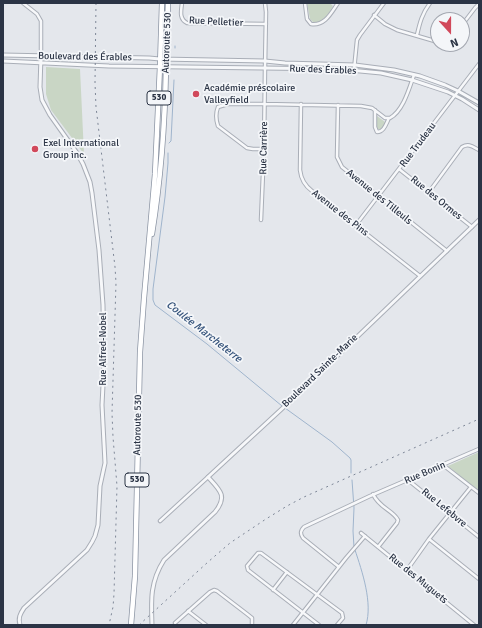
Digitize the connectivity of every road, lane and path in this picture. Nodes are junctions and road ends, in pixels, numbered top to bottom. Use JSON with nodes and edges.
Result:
{"nodes":[{"id":1,"x":23,"y":3,"type":"edge"},
{"id":2,"x":162,"y":3,"type":"edge"},
{"id":3,"x":168,"y":3,"type":"edge"},
{"id":4,"x":182,"y":3,"type":"edge"},
{"id":5,"x":265,"y":3,"type":"edge"},
{"id":6,"x":305,"y":3,"type":"edge"},
{"id":7,"x":337,"y":3,"type":"edge"},
{"id":8,"x":384,"y":3,"type":"edge"},
{"id":9,"x":430,"y":3,"type":"edge"},
{"id":10,"x":479,"y":4,"type":"edge"},
{"id":11,"x":374,"y":15,"type":"junction"},
{"id":12,"x":470,"y":15,"type":"edge"},
{"id":13,"x":266,"y":24,"type":"junction"},
{"id":14,"x":417,"y":35,"type":"junction"},
{"id":15,"x":430,"y":39,"type":"edge"},
{"id":16,"x":3,"y":55,"type":"edge"},
{"id":17,"x":41,"y":56,"type":"junction"},
{"id":18,"x":160,"y":59,"type":"junction"},
{"id":19,"x":167,"y":60,"type":"junction"},
{"id":20,"x":3,"y":61,"type":"edge"},
{"id":21,"x":265,"y":61,"type":"junction"},
{"id":22,"x":41,"y":62,"type":"junction"},
{"id":23,"x":479,"y":64,"type":"edge"},
{"id":24,"x":355,"y":65,"type":"junction"},
{"id":25,"x":160,"y":66,"type":"junction"},
{"id":26,"x":166,"y":67,"type":"junction"},
{"id":27,"x":265,"y":68,"type":"junction"},
{"id":28,"x":354,"y":70,"type":"junction"},
{"id":29,"x":414,"y":75,"type":"junction"},
{"id":30,"x":412,"y":80,"type":"junction"},
{"id":31,"x":458,"y":91,"type":"junction"},
{"id":32,"x":455,"y":95,"type":"junction"},
{"id":33,"x":479,"y":103,"type":"edge"},
{"id":34,"x":264,"y":104,"type":"junction"},
{"id":35,"x":301,"y":104,"type":"junction"},
{"id":36,"x":338,"y":105,"type":"junction"},
{"id":37,"x":375,"y":110,"type":"junction"},
{"id":38,"x":479,"y":110,"type":"edge"},
{"id":39,"x":389,"y":118,"type":"junction"},
{"id":40,"x":264,"y":149,"type":"junction"},
{"id":41,"x":479,"y":150,"type":"edge"},
{"id":42,"x":400,"y":169,"type":"junction"},
{"id":43,"x":428,"y":192,"type":"junction"},
{"id":44,"x":378,"y":197,"type":"junction"},
{"id":45,"x":261,"y":220,"type":"dead end"},
{"id":46,"x":479,"y":220,"type":"edge"},
{"id":47,"x":356,"y":225,"type":"junction"},
{"id":48,"x":472,"y":227,"type":"junction"},
{"id":49,"x":447,"y":251,"type":"junction"},
{"id":50,"x":146,"y":273,"type":"junction"},
{"id":51,"x":420,"y":276,"type":"junction"},
{"id":52,"x":479,"y":449,"type":"edge"},
{"id":53,"x":443,"y":465,"type":"junction"},
{"id":54,"x":208,"y":477,"type":"junction"},
{"id":55,"x":408,"y":480,"type":"junction"},
{"id":56,"x":471,"y":487,"type":"junction"},
{"id":57,"x":479,"y":493,"type":"edge"},
{"id":58,"x":372,"y":495,"type":"junction"},
{"id":59,"x":450,"y":513,"type":"junction"},
{"id":60,"x":160,"y":522,"type":"dead end"},
{"id":61,"x":361,"y":534,"type":"dead end"},
{"id":62,"x":365,"y":536,"type":"junction"},
{"id":63,"x":479,"y":537,"type":"edge"},
{"id":64,"x":429,"y":539,"type":"junction"},
{"id":65,"x":378,"y":547,"type":"junction"},
{"id":66,"x":339,"y":567,"type":"junction"},
{"id":67,"x":407,"y":570,"type":"junction"},
{"id":68,"x":287,"y":572,"type":"junction"},
{"id":69,"x":479,"y":579,"type":"edge"},
{"id":70,"x":273,"y":590,"type":"junction"},
{"id":71,"x":316,"y":595,"type":"junction"},
{"id":72,"x":188,"y":611,"type":"junction"},
{"id":73,"x":303,"y":612,"type":"junction"},
{"id":74,"x":175,"y":623,"type":"dead end"},
{"id":75,"x":20,"y":625,"type":"edge"},
{"id":76,"x":131,"y":625,"type":"edge"},
{"id":77,"x":152,"y":625,"type":"edge"},
{"id":78,"x":206,"y":625,"type":"edge"},
{"id":79,"x":252,"y":625,"type":"edge"},
{"id":80,"x":293,"y":625,"type":"edge"},
{"id":81,"x":319,"y":625,"type":"edge"},
{"id":82,"x":337,"y":625,"type":"edge"},
{"id":83,"x":474,"y":625,"type":"edge"}],
"edges":[{"from":1,"to":17,"type":"street"},
{"from":2,"to":18,"type":"highway","name":"Autoroute 530","number":"530"},
{"from":3,"to":19,"type":"highway","name":"Autoroute 530","number":"530"},
{"from":4,"to":13,"type":"street","name":"Rue Pelletier"},
{"from":5,"to":13,"type":"street","name":"Rue Carrière"},
{"from":6,"to":7,"type":"street"},
{"from":8,"to":11,"type":"street"},
{"from":9,"to":14,"type":"street"},
{"from":10,"to":12,"type":"street"},
{"from":11,"to":14,"type":"street"},
{"from":11,"to":24,"type":"street"},
{"from":13,"to":21,"type":"street","name":"Rue Carrière"},
{"from":14,"to":15,"type":"street"},
{"from":16,"to":17,"type":"street","name":"Boulevard des Érables"},
{"from":17,"to":18,"type":"street","name":"Boulevard des Érables"},
{"from":17,"to":22,"type":"street","name":"Rue Alfred-Nobel"},
{"from":18,"to":19,"type":"street","name":"Boulevard des Érables"},
{"from":18,"to":25,"type":"highway","name":"Autoroute 530","number":"530"},
{"from":19,"to":21,"type":"street","name":"Rue des Érables"},
{"from":19,"to":26,"type":"highway","name":"Autoroute 530","number":"530"},
{"from":20,"to":22,"type":"street","name":"Boulevard des Érables"},
{"from":21,"to":24,"type":"street","name":"Rue des Érables"},
{"from":21,"to":27,"type":"street","name":"Rue Carrière"},
{"from":22,"to":25,"type":"street","name":"Boulevard des Érables"},
{"from":22,"to":75,"type":"street","name":"Rue Alfred-Nobel"},
{"from":23,"to":31,"type":"street","name":"Rue Trudeau"},
{"from":24,"to":28,"type":"street"},
{"from":24,"to":29,"type":"street","name":"Rue des Érables"},
{"from":25,"to":26,"type":"street","name":"Rue des Érables"},
{"from":25,"to":50,"type":"highway","name":"Autoroute 530","number":"530"},
{"from":26,"to":27,"type":"street","name":"Rue des Érables"},
{"from":26,"to":50,"type":"highway","name":"Autoroute 530","number":"530"},
{"from":27,"to":28,"type":"street","name":"Rue des Érables"},
{"from":27,"to":34,"type":"street","name":"Rue Carrière"},
{"from":28,"to":30,"type":"street","name":"Rue des Érables"},
{"from":29,"to":30,"type":"street"},
{"from":29,"to":31,"type":"street","name":"Rue des Érables"},
{"from":30,"to":32,"type":"street","name":"Rue des Érables"},
{"from":30,"to":39,"type":"street"},
{"from":31,"to":32,"type":"street","name":"Rue Trudeau"},
{"from":31,"to":33,"type":"street","name":"Rue des Érables"},
{"from":32,"to":38,"type":"street","name":"Rue des Érables"},
{"from":32,"to":42,"type":"street","name":"Rue Trudeau"},
{"from":34,"to":35,"type":"street"},
{"from":34,"to":40,"type":"street","name":"Rue Carrière"},
{"from":34,"to":40,"type":"street"},
{"from":35,"to":36,"type":"street"},
{"from":35,"to":47,"type":"street","name":"Avenue des Pins"},
{"from":36,"to":37,"type":"street"},
{"from":36,"to":44,"type":"street","name":"Avenue des Tilleuls"},
{"from":37,"to":39,"type":"street"},
{"from":37,"to":39,"type":"street"},
{"from":40,"to":45,"type":"street","name":"Rue Carrière"},
{"from":41,"to":43,"type":"street"},
{"from":42,"to":43,"type":"street","name":"Rue des Ormes"},
{"from":42,"to":44,"type":"street","name":"Rue Trudeau"},
{"from":43,"to":48,"type":"street","name":"Rue des Ormes"},
{"from":44,"to":47,"type":"street","name":"Rue Trudeau"},
{"from":44,"to":49,"type":"street","name":"Avenue des Tilleuls"},
{"from":46,"to":48,"type":"street","name":"Boulevard Sainte-Marie"},
{"from":47,"to":51,"type":"street","name":"Avenue des Pins"},
{"from":48,"to":49,"type":"street","name":"Boulevard Sainte-Marie"},
{"from":49,"to":51,"type":"street","name":"Boulevard Sainte-Marie"},
{"from":50,"to":76,"type":"highway","name":"Autoroute 530","number":"530"},
{"from":51,"to":54,"type":"street","name":"Boulevard Sainte-Marie"},
{"from":52,"to":53,"type":"street","name":"Rue Bonin"},
{"from":53,"to":55,"type":"street","name":"Rue Bonin"},
{"from":53,"to":56,"type":"street"},
{"from":54,"to":60,"type":"street","name":"Boulevard Sainte-Marie"},
{"from":54,"to":77,"type":"street"},
{"from":55,"to":58,"type":"street","name":"Rue Bonin"},
{"from":55,"to":59,"type":"street","name":"Rue Lefebvre"},
{"from":56,"to":57,"type":"street"},
{"from":56,"to":59,"type":"street"},
{"from":58,"to":65,"type":"street"},
{"from":58,"to":66,"type":"street","name":"Rue Bonin"},
{"from":59,"to":63,"type":"street","name":"Rue Lefebvre"},
{"from":59,"to":64,"type":"street"},
{"from":61,"to":62,"type":"street","name":"Rue des Muguets"},
{"from":62,"to":65,"type":"street","name":"Rue des Muguets"},
{"from":62,"to":66,"type":"street"},
{"from":64,"to":67,"type":"street"},
{"from":64,"to":69,"type":"street"},
{"from":65,"to":67,"type":"street","name":"Rue des Muguets"},
{"from":66,"to":71,"type":"street"},
{"from":67,"to":83,"type":"street","name":"Rue des Muguets"},
{"from":68,"to":70,"type":"street"},
{"from":68,"to":70,"type":"street"},
{"from":68,"to":71,"type":"street"},
{"from":70,"to":73,"type":"street"},
{"from":71,"to":73,"type":"street"},
{"from":71,"to":82,"type":"street"},
{"from":72,"to":74,"type":"street"},
{"from":72,"to":78,"type":"street"},
{"from":72,"to":79,"type":"street"},
{"from":73,"to":80,"type":"street"},
{"from":73,"to":81,"type":"street"}]}
